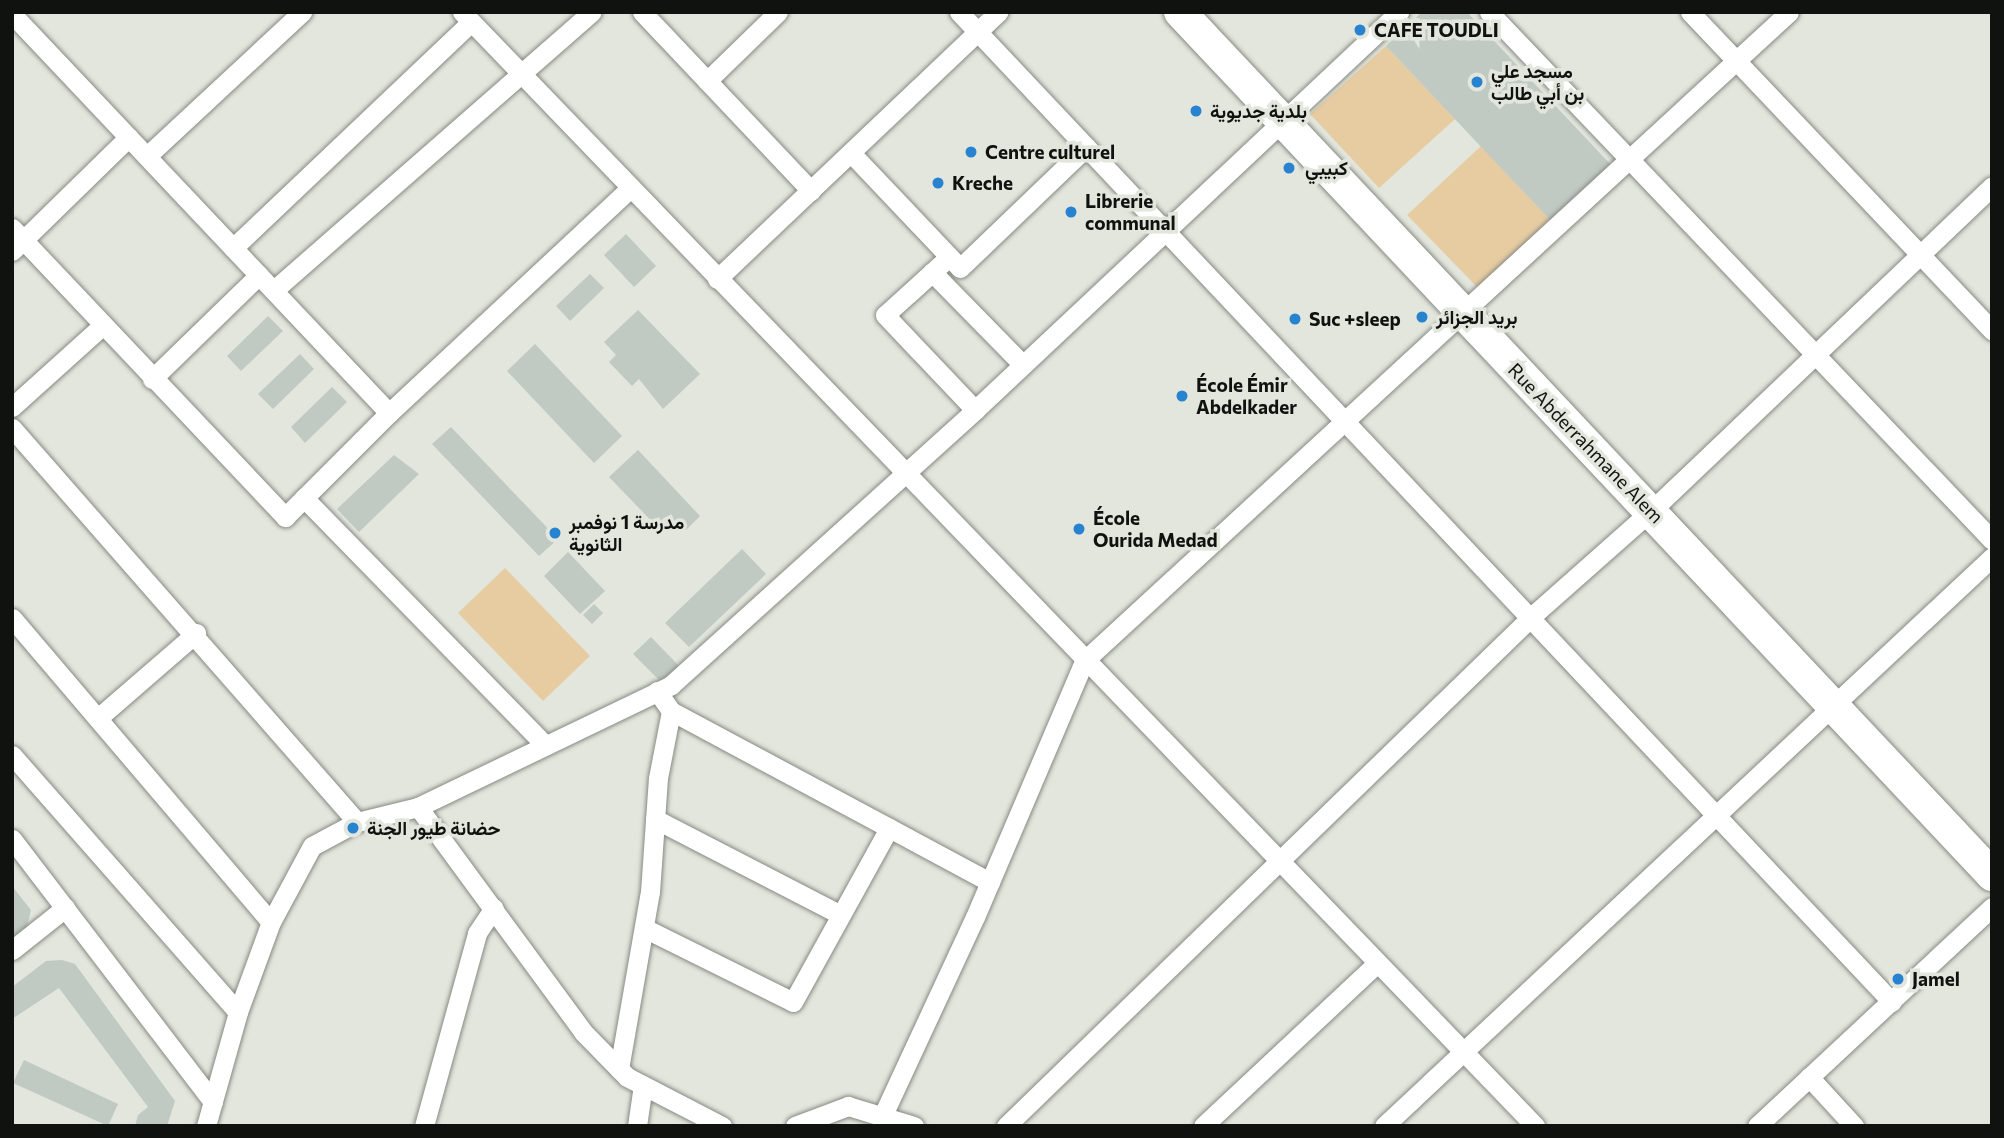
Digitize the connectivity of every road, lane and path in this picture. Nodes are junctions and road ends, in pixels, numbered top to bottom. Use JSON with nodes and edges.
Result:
{"nodes":[{"id":1,"x":302,"y":12,"type":"edge"},
{"id":2,"x":591,"y":12,"type":"edge"},
{"id":3,"x":642,"y":12,"type":"edge"},
{"id":4,"x":778,"y":12,"type":"edge"},
{"id":5,"x":958,"y":12,"type":"edge"},
{"id":6,"x":998,"y":12,"type":"edge"},
{"id":7,"x":1180,"y":12,"type":"edge"},
{"id":8,"x":1399,"y":12,"type":"edge"},
{"id":9,"x":1489,"y":12,"type":"edge"},
{"id":10,"x":1690,"y":12,"type":"edge"},
{"id":11,"x":1789,"y":12,"type":"edge"},
{"id":12,"x":12,"y":14,"type":"edge"},
{"id":13,"x":467,"y":17,"type":"edge"},
{"id":14,"x":977,"y":32,"type":"junction"},
{"id":15,"x":1738,"y":62,"type":"junction"},
{"id":16,"x":522,"y":75,"type":"junction"},
{"id":17,"x":707,"y":81,"type":"junction"},
{"id":18,"x":1281,"y":123,"type":"junction"},
{"id":19,"x":130,"y":137,"type":"junction"},
{"id":20,"x":1086,"y":147,"type":"junction"},
{"id":21,"x":851,"y":153,"type":"junction"},
{"id":22,"x":147,"y":156,"type":"junction"},
{"id":23,"x":1629,"y":162,"type":"junction"},
{"id":24,"x":1992,"y":186,"type":"edge"},
{"id":25,"x":630,"y":188,"type":"junction"},
{"id":26,"x":811,"y":191,"type":"junction"},
{"id":27,"x":1164,"y":229,"type":"junction"},
{"id":28,"x":16,"y":240,"type":"edge"},
{"id":29,"x":233,"y":248,"type":"junction"},
{"id":30,"x":1920,"y":254,"type":"junction"},
{"id":31,"x":949,"y":257,"type":"junction"},
{"id":32,"x":932,"y":272,"type":"junction"},
{"id":33,"x":259,"y":275,"type":"junction"},
{"id":34,"x":717,"y":279,"type":"junction"},
{"id":35,"x":274,"y":290,"type":"junction"},
{"id":36,"x":1464,"y":316,"type":"junction"},
{"id":37,"x":102,"y":326,"type":"junction"},
{"id":38,"x":1992,"y":330,"type":"edge"},
{"id":39,"x":1812,"y":353,"type":"junction"},
{"id":40,"x":1022,"y":364,"type":"junction"},
{"id":41,"x":152,"y":379,"type":"junction"},
{"id":42,"x":12,"y":407,"type":"edge"},
{"id":43,"x":975,"y":410,"type":"junction"},
{"id":44,"x":389,"y":413,"type":"junction"},
{"id":45,"x":1343,"y":419,"type":"junction"},
{"id":46,"x":12,"y":428,"type":"edge"},
{"id":47,"x":904,"y":474,"type":"junction"},
{"id":48,"x":304,"y":498,"type":"junction"},
{"id":49,"x":1651,"y":510,"type":"junction"},
{"id":50,"x":1992,"y":540,"type":"edge"},
{"id":51,"x":1992,"y":557,"type":"edge"},
{"id":52,"x":1531,"y":617,"type":"junction"},
{"id":53,"x":12,"y":618,"type":"edge"},
{"id":54,"x":196,"y":633,"type":"junction"},
{"id":55,"x":1084,"y":661,"type":"junction"},
{"id":56,"x":657,"y":691,"type":"junction"},
{"id":57,"x":1835,"y":708,"type":"junction"},
{"id":58,"x":671,"y":710,"type":"junction"},
{"id":59,"x":98,"y":719,"type":"junction"},
{"id":60,"x":545,"y":745,"type":"junction"},
{"id":61,"x":12,"y":755,"type":"edge"},
{"id":62,"x":418,"y":807,"type":"junction"},
{"id":63,"x":1716,"y":813,"type":"junction"},
{"id":64,"x":655,"y":818,"type":"junction"},
{"id":65,"x":357,"y":822,"type":"junction"},
{"id":66,"x":888,"y":828,"type":"junction"},
{"id":67,"x":12,"y":839,"type":"edge"},
{"id":68,"x":1278,"y":862,"type":"junction"},
{"id":69,"x":1992,"y":875,"type":"edge"},
{"id":70,"x":989,"y":882,"type":"junction"},
{"id":71,"x":1992,"y":907,"type":"edge"},
{"id":72,"x":65,"y":908,"type":"junction"},
{"id":73,"x":494,"y":908,"type":"junction"},
{"id":74,"x":841,"y":915,"type":"junction"},
{"id":75,"x":271,"y":922,"type":"junction"},
{"id":76,"x":644,"y":928,"type":"junction"},
{"id":77,"x":12,"y":950,"type":"edge"},
{"id":78,"x":1377,"y":963,"type":"junction"},
{"id":79,"x":1892,"y":1002,"type":"junction"},
{"id":80,"x":238,"y":1012,"type":"junction"},
{"id":81,"x":1464,"y":1051,"type":"junction"},
{"id":82,"x":619,"y":1069,"type":"junction"},
{"id":83,"x":1809,"y":1077,"type":"junction"},
{"id":84,"x":643,"y":1085,"type":"junction"},
{"id":85,"x":213,"y":1102,"type":"junction"},
{"id":86,"x":883,"y":1115,"type":"junction"},
{"id":87,"x":820,"y":1121,"type":"edge"},
{"id":88,"x":206,"y":1126,"type":"edge"},
{"id":89,"x":425,"y":1126,"type":"edge"},
{"id":90,"x":637,"y":1126,"type":"edge"},
{"id":91,"x":722,"y":1126,"type":"edge"},
{"id":92,"x":795,"y":1126,"type":"edge"},
{"id":93,"x":914,"y":1126,"type":"edge"},
{"id":94,"x":1006,"y":1126,"type":"edge"},
{"id":95,"x":1203,"y":1126,"type":"edge"},
{"id":96,"x":1384,"y":1126,"type":"edge"},
{"id":97,"x":1535,"y":1126,"type":"edge"},
{"id":98,"x":1757,"y":1126,"type":"edge"},
{"id":99,"x":1854,"y":1126,"type":"edge"}],
"edges":[{"from":1,"to":22,"type":"street"},
{"from":2,"to":16,"type":"street"},
{"from":3,"to":17,"type":"street"},
{"from":4,"to":17,"type":"street"},
{"from":5,"to":14,"type":"street"},
{"from":6,"to":14,"type":"street"},
{"from":7,"to":18,"type":"main road","name":"Rue Abderrahmane Alem"},
{"from":8,"to":18,"type":"street"},
{"from":9,"to":23,"type":"street"},
{"from":10,"to":15,"type":"street"},
{"from":11,"to":15,"type":"street"},
{"from":12,"to":19,"type":"street"},
{"from":13,"to":16,"type":"street"},
{"from":13,"to":29,"type":"street"},
{"from":14,"to":20,"type":"street"},
{"from":14,"to":21,"type":"street"},
{"from":15,"to":23,"type":"street"},
{"from":15,"to":30,"type":"street"},
{"from":16,"to":25,"type":"street"},
{"from":16,"to":35,"type":"street"},
{"from":17,"to":26,"type":"street"},
{"from":18,"to":27,"type":"street"},
{"from":18,"to":36,"type":"main road","name":"Rue Abderrahmane Alem"},
{"from":19,"to":22,"type":"street"},
{"from":19,"to":28,"type":"street"},
{"from":20,"to":27,"type":"street"},
{"from":20,"to":31,"type":"street"},
{"from":21,"to":26,"type":"street"},
{"from":21,"to":31,"type":"street"},
{"from":22,"to":29,"type":"street"},
{"from":23,"to":36,"type":"street"},
{"from":23,"to":39,"type":"street"},
{"from":24,"to":30,"type":"street"},
{"from":25,"to":34,"type":"street"},
{"from":25,"to":44,"type":"street"},
{"from":26,"to":34,"type":"street"},
{"from":27,"to":40,"type":"street"},
{"from":27,"to":45,"type":"street"},
{"from":28,"to":37,"type":"street"},
{"from":29,"to":33,"type":"street"},
{"from":30,"to":38,"type":"street"},
{"from":30,"to":39,"type":"street"},
{"from":31,"to":32,"type":"street"},
{"from":32,"to":40,"type":"street"},
{"from":32,"to":43,"type":"street"},
{"from":33,"to":35,"type":"street"},
{"from":33,"to":41,"type":"street"},
{"from":34,"to":47,"type":"street"},
{"from":35,"to":44,"type":"street"},
{"from":36,"to":45,"type":"street"},
{"from":36,"to":49,"type":"main road","name":"Rue Abderrahmane Alem"},
{"from":37,"to":41,"type":"street"},
{"from":37,"to":42,"type":"street"},
{"from":39,"to":49,"type":"street"},
{"from":39,"to":50,"type":"street"},
{"from":40,"to":43,"type":"street"},
{"from":41,"to":48,"type":"street"},
{"from":43,"to":47,"type":"street"},
{"from":44,"to":48,"type":"street"},
{"from":45,"to":52,"type":"street"},
{"from":45,"to":55,"type":"street"},
{"from":46,"to":54,"type":"street"},
{"from":47,"to":55,"type":"street"},
{"from":47,"to":56,"type":"street"},
{"from":48,"to":60,"type":"street"},
{"from":49,"to":52,"type":"street"},
{"from":49,"to":57,"type":"main road","name":"Rue Abderrahmane Alem"},
{"from":51,"to":57,"type":"street"},
{"from":52,"to":63,"type":"street"},
{"from":52,"to":68,"type":"street"},
{"from":53,"to":59,"type":"street"},
{"from":54,"to":59,"type":"street"},
{"from":54,"to":65,"type":"street"},
{"from":55,"to":68,"type":"street"},
{"from":55,"to":70,"type":"street"},
{"from":56,"to":58,"type":"street"},
{"from":56,"to":60,"type":"street"},
{"from":57,"to":63,"type":"street"},
{"from":57,"to":69,"type":"main road","name":"Rue Abderrahmane Alem"},
{"from":58,"to":64,"type":"street"},
{"from":58,"to":66,"type":"street"},
{"from":59,"to":75,"type":"street"},
{"from":60,"to":62,"type":"street"},
{"from":61,"to":80,"type":"street"},
{"from":62,"to":65,"type":"street"},
{"from":62,"to":73,"type":"street"},
{"from":63,"to":79,"type":"street"},
{"from":63,"to":81,"type":"street"},
{"from":64,"to":74,"type":"street"},
{"from":64,"to":76,"type":"street"},
{"from":65,"to":75,"type":"street"},
{"from":66,"to":70,"type":"street"},
{"from":66,"to":74,"type":"street"},
{"from":67,"to":72,"type":"street"},
{"from":68,"to":78,"type":"street"},
{"from":68,"to":94,"type":"street"},
{"from":70,"to":86,"type":"street"},
{"from":71,"to":79,"type":"street"},
{"from":72,"to":77,"type":"street"},
{"from":72,"to":85,"type":"street"},
{"from":73,"to":82,"type":"street"},
{"from":73,"to":89,"type":"street"},
{"from":74,"to":76,"type":"street"},
{"from":75,"to":80,"type":"street"},
{"from":76,"to":82,"type":"street"},
{"from":78,"to":81,"type":"street"},
{"from":78,"to":95,"type":"street"},
{"from":79,"to":83,"type":"street"},
{"from":80,"to":85,"type":"street"},
{"from":81,"to":96,"type":"street"},
{"from":81,"to":97,"type":"street"},
{"from":82,"to":84,"type":"street"},
{"from":83,"to":98,"type":"street"},
{"from":83,"to":99,"type":"street"},
{"from":84,"to":90,"type":"street"},
{"from":84,"to":91,"type":"street"},
{"from":85,"to":88,"type":"street"},
{"from":86,"to":87,"type":"street"},
{"from":86,"to":93,"type":"street"},
{"from":87,"to":92,"type":"street"}]}
